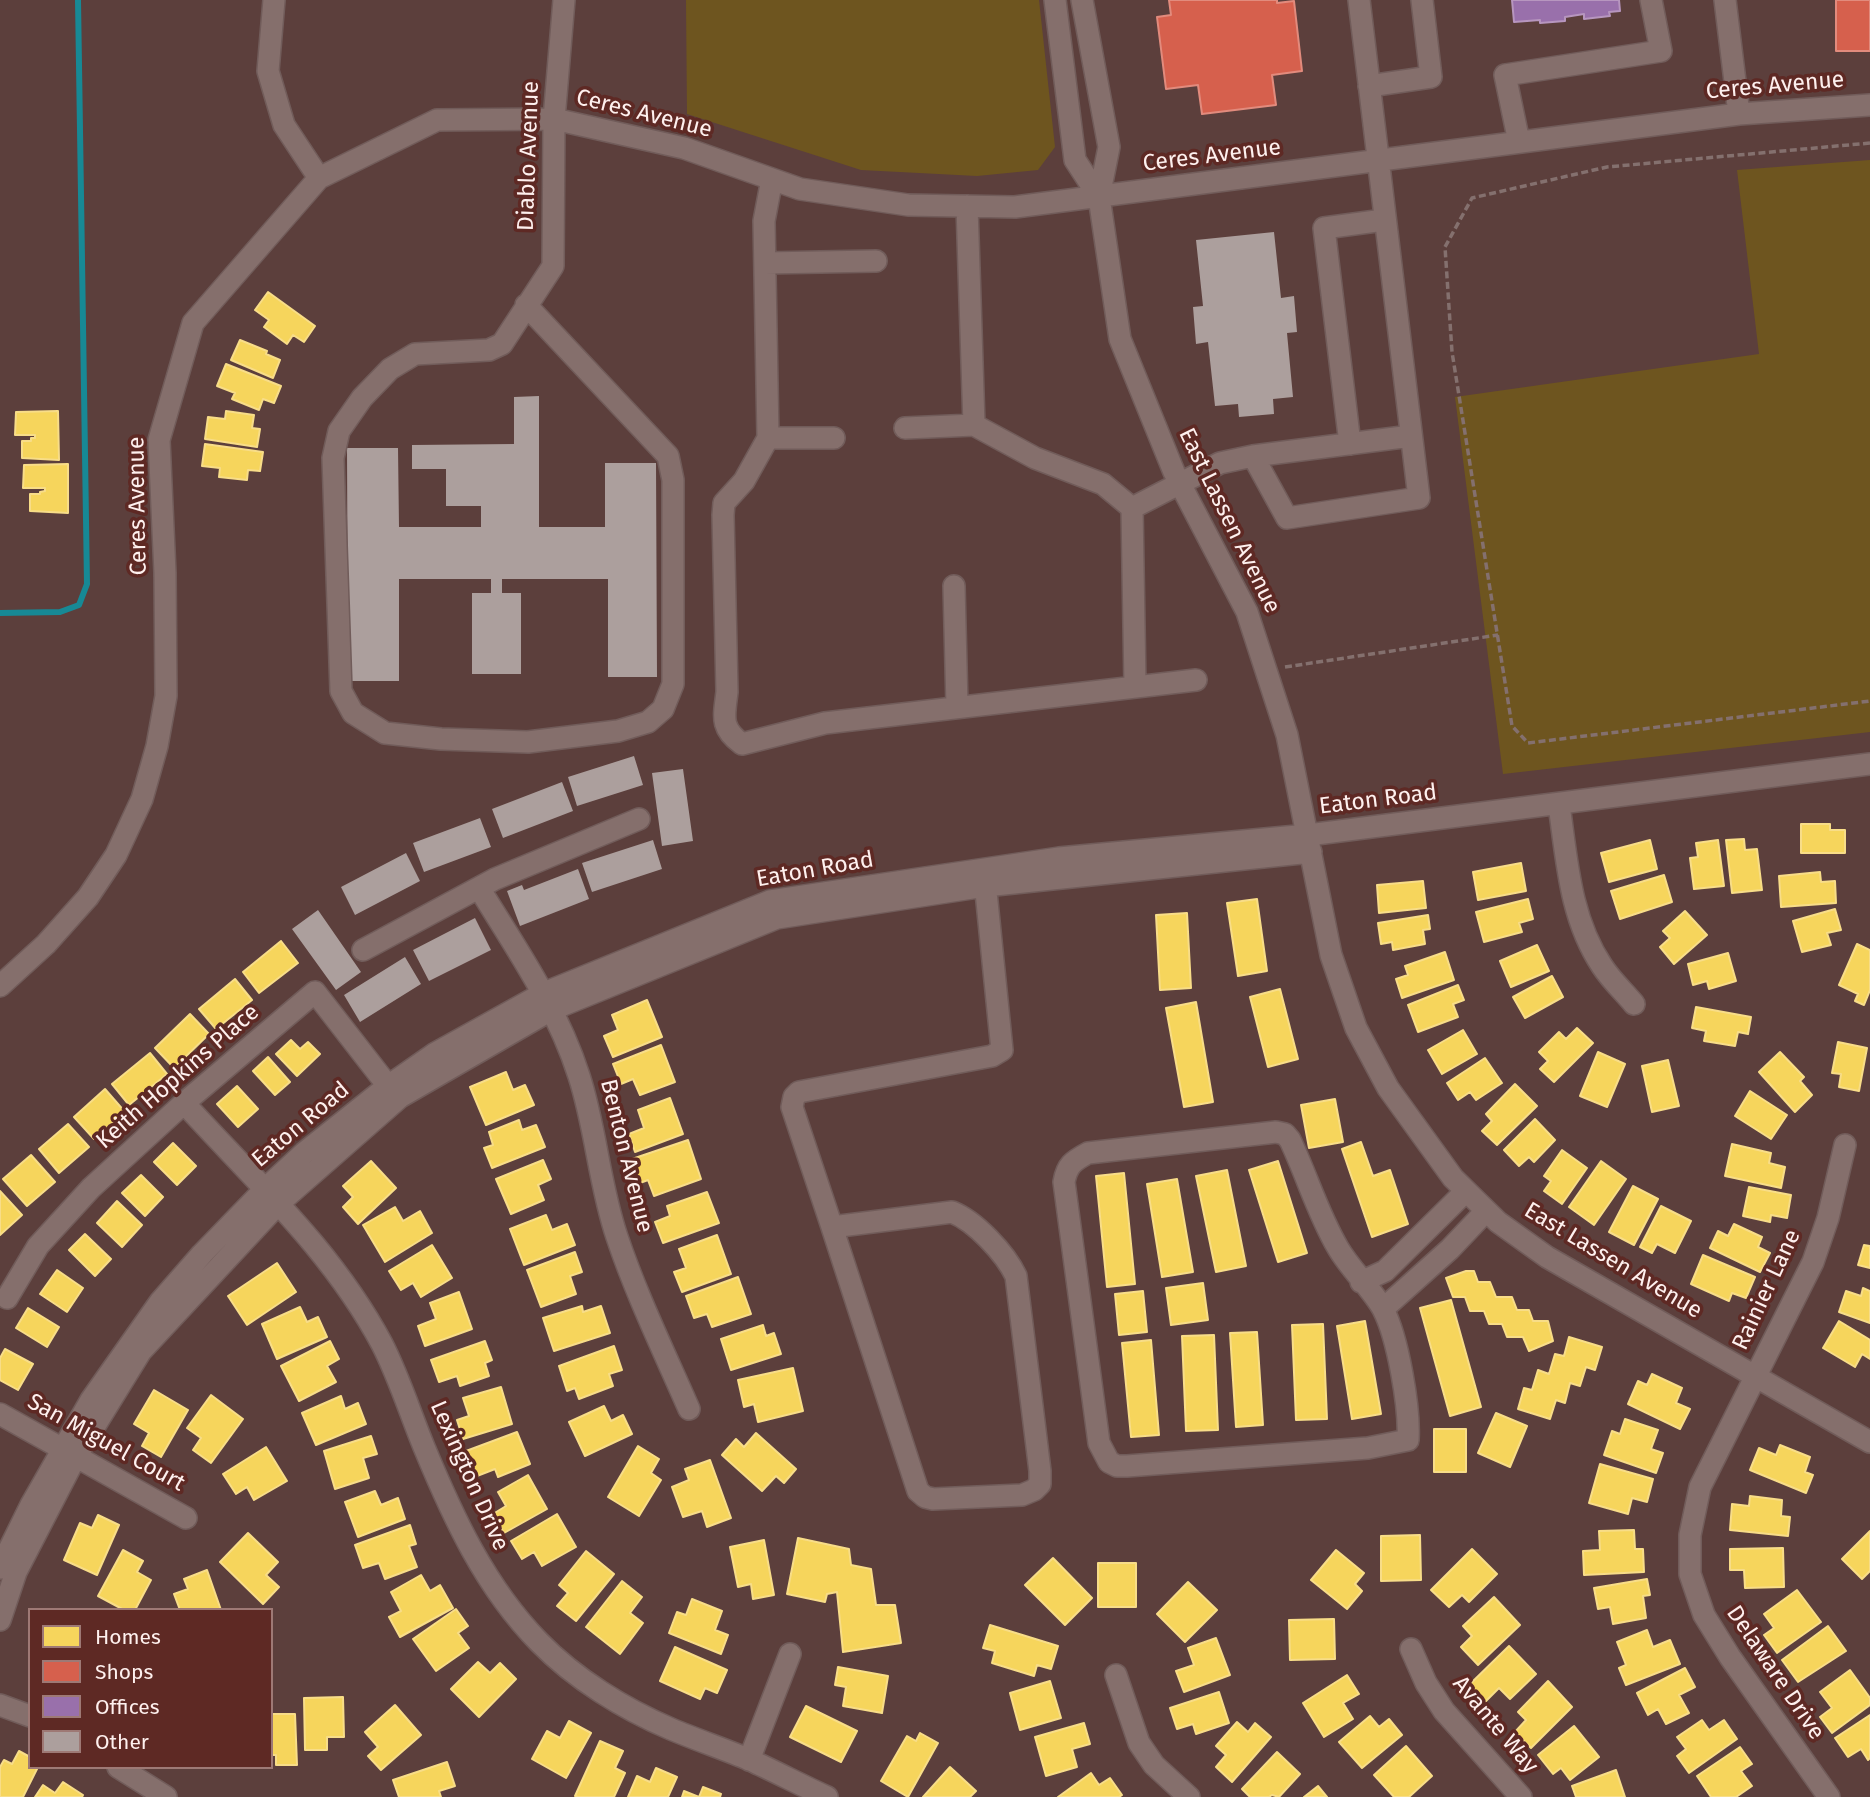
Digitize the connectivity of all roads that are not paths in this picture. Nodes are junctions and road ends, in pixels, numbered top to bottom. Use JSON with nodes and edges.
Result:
{"nodes":[{"id":1,"x":274,"y":0,"type":"edge"},
{"id":2,"x":564,"y":0,"type":"edge"},
{"id":3,"x":1055,"y":0,"type":"edge"},
{"id":4,"x":1082,"y":0,"type":"edge"},
{"id":5,"x":1359,"y":0,"type":"edge"},
{"id":6,"x":1422,"y":0,"type":"edge"},
{"id":7,"x":1651,"y":0,"type":"edge"},
{"id":8,"x":1725,"y":0,"type":"edge"},
{"id":9,"x":1369,"y":86,"type":"junction"},
{"id":10,"x":1870,"y":105,"type":"edge"},
{"id":11,"x":1739,"y":114,"type":"junction"},
{"id":12,"x":554,"y":119,"type":"junction"},
{"id":13,"x":1519,"y":142,"type":"junction"},
{"id":14,"x":1377,"y":161,"type":"junction"},
{"id":15,"x":318,"y":178,"type":"junction"},
{"id":16,"x":772,"y":179,"type":"junction"},
{"id":17,"x":1099,"y":197,"type":"junction"},
{"id":18,"x":967,"y":206,"type":"junction"},
{"id":19,"x":1384,"y":220,"type":"junction"},
{"id":20,"x":876,"y":261,"type":"dead end"},
{"id":21,"x":765,"y":263,"type":"junction"},
{"id":22,"x":526,"y":305,"type":"junction"},
{"id":23,"x":974,"y":425,"type":"junction"},
{"id":24,"x":905,"y":428,"type":"dead end"},
{"id":25,"x":1411,"y":436,"type":"junction"},
{"id":26,"x":768,"y":438,"type":"junction"},
{"id":27,"x":834,"y":438,"type":"dead end"},
{"id":28,"x":1350,"y":444,"type":"junction"},
{"id":29,"x":1253,"y":456,"type":"junction"},
{"id":30,"x":1180,"y":484,"type":"junction"},
{"id":31,"x":1132,"y":508,"type":"junction"},
{"id":32,"x":954,"y":586,"type":"dead end"},
{"id":33,"x":1196,"y":680,"type":"dead end"},
{"id":34,"x":1135,"y":686,"type":"junction"},
{"id":35,"x":957,"y":707,"type":"junction"},
{"id":36,"x":1870,"y":764,"type":"edge"},
{"id":37,"x":1559,"y":805,"type":"junction"},
{"id":38,"x":639,"y":819,"type":"dead end"},
{"id":39,"x":1309,"y":844,"type":"junction"},
{"id":40,"x":984,"y":878,"type":"junction"},
{"id":41,"x":479,"y":888,"type":"junction"},
{"id":42,"x":363,"y":950,"type":"dead end"},
{"id":43,"x":0,"y":986,"type":"edge"},
{"id":44,"x":548,"y":1002,"type":"junction"},
{"id":45,"x":1634,"y":1004,"type":"dead end"},
{"id":46,"x":388,"y":1086,"type":"junction"},
{"id":47,"x":184,"y":1103,"type":"junction"},
{"id":48,"x":1845,"y":1145,"type":"dead end"},
{"id":49,"x":1466,"y":1191,"type":"junction"},
{"id":50,"x":271,"y":1197,"type":"junction"},
{"id":51,"x":1486,"y":1211,"type":"junction"},
{"id":52,"x":832,"y":1227,"type":"junction"},
{"id":53,"x":1361,"y":1282,"type":"junction"},
{"id":54,"x":2,"y":1302,"type":"edge"},
{"id":55,"x":1383,"y":1309,"type":"junction"},
{"id":56,"x":1756,"y":1376,"type":"junction"},
{"id":57,"x":689,"y":1409,"type":"dead end"},
{"id":58,"x":0,"y":1413,"type":"edge"},
{"id":59,"x":1870,"y":1442,"type":"edge"},
{"id":60,"x":69,"y":1454,"type":"junction"},
{"id":61,"x":186,"y":1518,"type":"dead end"},
{"id":62,"x":0,"y":1568,"type":"edge"},
{"id":63,"x":0,"y":1620,"type":"edge"},
{"id":64,"x":1411,"y":1649,"type":"dead end"},
{"id":65,"x":790,"y":1654,"type":"dead end"},
{"id":66,"x":1116,"y":1675,"type":"dead end"},
{"id":67,"x":0,"y":1705,"type":"edge"},
{"id":68,"x":28,"y":1715,"type":"edge"},
{"id":69,"x":749,"y":1760,"type":"junction"},
{"id":70,"x":121,"y":1769,"type":"edge"},
{"id":71,"x":166,"y":1797,"type":"edge"},
{"id":72,"x":827,"y":1797,"type":"edge"},
{"id":73,"x":1189,"y":1797,"type":"edge"},
{"id":74,"x":1521,"y":1797,"type":"edge"},
{"id":75,"x":1829,"y":1797,"type":"edge"}],
"edges":[{"from":1,"to":15,"type":"street"},
{"from":2,"to":12,"type":"street","name":"Diablo Avenue"},
{"from":3,"to":17,"type":"street","name":"East Lassen Avenue"},
{"from":4,"to":17,"type":"street","name":"East Lassen Avenue"},
{"from":5,"to":9,"type":"street"},
{"from":6,"to":9,"type":"street"},
{"from":7,"to":13,"type":"street"},
{"from":8,"to":11,"type":"street"},
{"from":9,"to":14,"type":"street"},
{"from":10,"to":11,"type":"street","name":"Ceres Avenue"},
{"from":11,"to":13,"type":"street","name":"Ceres Avenue"},
{"from":12,"to":15,"type":"street","name":"Ceres Avenue"},
{"from":12,"to":16,"type":"street","name":"Ceres Avenue"},
{"from":12,"to":22,"type":"street","name":"Diablo Avenue"},
{"from":13,"to":14,"type":"street","name":"Ceres Avenue"},
{"from":14,"to":17,"type":"street","name":"Ceres Avenue"},
{"from":14,"to":19,"type":"street"},
{"from":15,"to":43,"type":"street","name":"Ceres Avenue"},
{"from":16,"to":18,"type":"street","name":"Ceres Avenue"},
{"from":16,"to":21,"type":"street"},
{"from":17,"to":18,"type":"street","name":"Ceres Avenue"},
{"from":17,"to":30,"type":"street","name":"East Lassen Avenue"},
{"from":18,"to":23,"type":"street"},
{"from":19,"to":25,"type":"street"},
{"from":19,"to":28,"type":"street"},
{"from":20,"to":21,"type":"street"},
{"from":21,"to":26,"type":"street"},
{"from":22,"to":22,"type":"street","name":"Diablo Avenue"},
{"from":23,"to":24,"type":"street"},
{"from":23,"to":31,"type":"street"},
{"from":25,"to":28,"type":"street"},
{"from":25,"to":29,"type":"street"},
{"from":26,"to":27,"type":"street"},
{"from":26,"to":35,"type":"street"},
{"from":28,"to":29,"type":"street"},
{"from":29,"to":30,"type":"street"},
{"from":30,"to":31,"type":"street"},
{"from":30,"to":39,"type":"street","name":"East Lassen Avenue"},
{"from":31,"to":34,"type":"street"},
{"from":32,"to":35,"type":"street"},
{"from":33,"to":34,"type":"street"},
{"from":34,"to":35,"type":"street"},
{"from":36,"to":37,"type":"street","name":"Eaton Road"},
{"from":37,"to":39,"type":"street","name":"Eaton Road"},
{"from":37,"to":45,"type":"street"},
{"from":38,"to":41,"type":"street"},
{"from":39,"to":40,"type":"street","name":"Eaton Road"},
{"from":39,"to":49,"type":"street","name":"East Lassen Avenue"},
{"from":40,"to":44,"type":"street","name":"Eaton Road"},
{"from":40,"to":52,"type":"street"},
{"from":41,"to":42,"type":"street"},
{"from":41,"to":44,"type":"street","name":"Benton Avenue"},
{"from":44,"to":46,"type":"street","name":"Eaton Road"},
{"from":44,"to":50,"type":"street"},
{"from":44,"to":57,"type":"street","name":"Benton Avenue"},
{"from":46,"to":47,"type":"street","name":"Keith Hopkins Place"},
{"from":46,"to":50,"type":"street","name":"Eaton Road"},
{"from":47,"to":50,"type":"street","name":"Lexington Drive"},
{"from":47,"to":54,"type":"street","name":"Keith Hopkins Place"},
{"from":48,"to":56,"type":"street","name":"Rainier Lane"},
{"from":49,"to":51,"type":"street","name":"East Lassen Avenue"},
{"from":49,"to":53,"type":"street"},
{"from":50,"to":60,"type":"street","name":"Eaton Road"},
{"from":50,"to":69,"type":"street","name":"Lexington Drive"},
{"from":51,"to":55,"type":"street"},
{"from":51,"to":56,"type":"street","name":"East Lassen Avenue"},
{"from":52,"to":52,"type":"street"},
{"from":53,"to":55,"type":"street"},
{"from":53,"to":55,"type":"street"},
{"from":56,"to":59,"type":"street","name":"East Lassen Avenue"},
{"from":56,"to":75,"type":"street","name":"Delaware Drive"},
{"from":58,"to":60,"type":"street","name":"San Miguel Court"},
{"from":60,"to":61,"type":"street","name":"San Miguel Court"},
{"from":60,"to":62,"type":"street","name":"Eaton Road"},
{"from":60,"to":63,"type":"street"},
{"from":64,"to":74,"type":"street","name":"Avante Way"},
{"from":65,"to":69,"type":"street"},
{"from":66,"to":73,"type":"street"},
{"from":67,"to":68,"type":"street"},
{"from":69,"to":72,"type":"street","name":"Lexington Drive"},
{"from":70,"to":71,"type":"street"}]}
